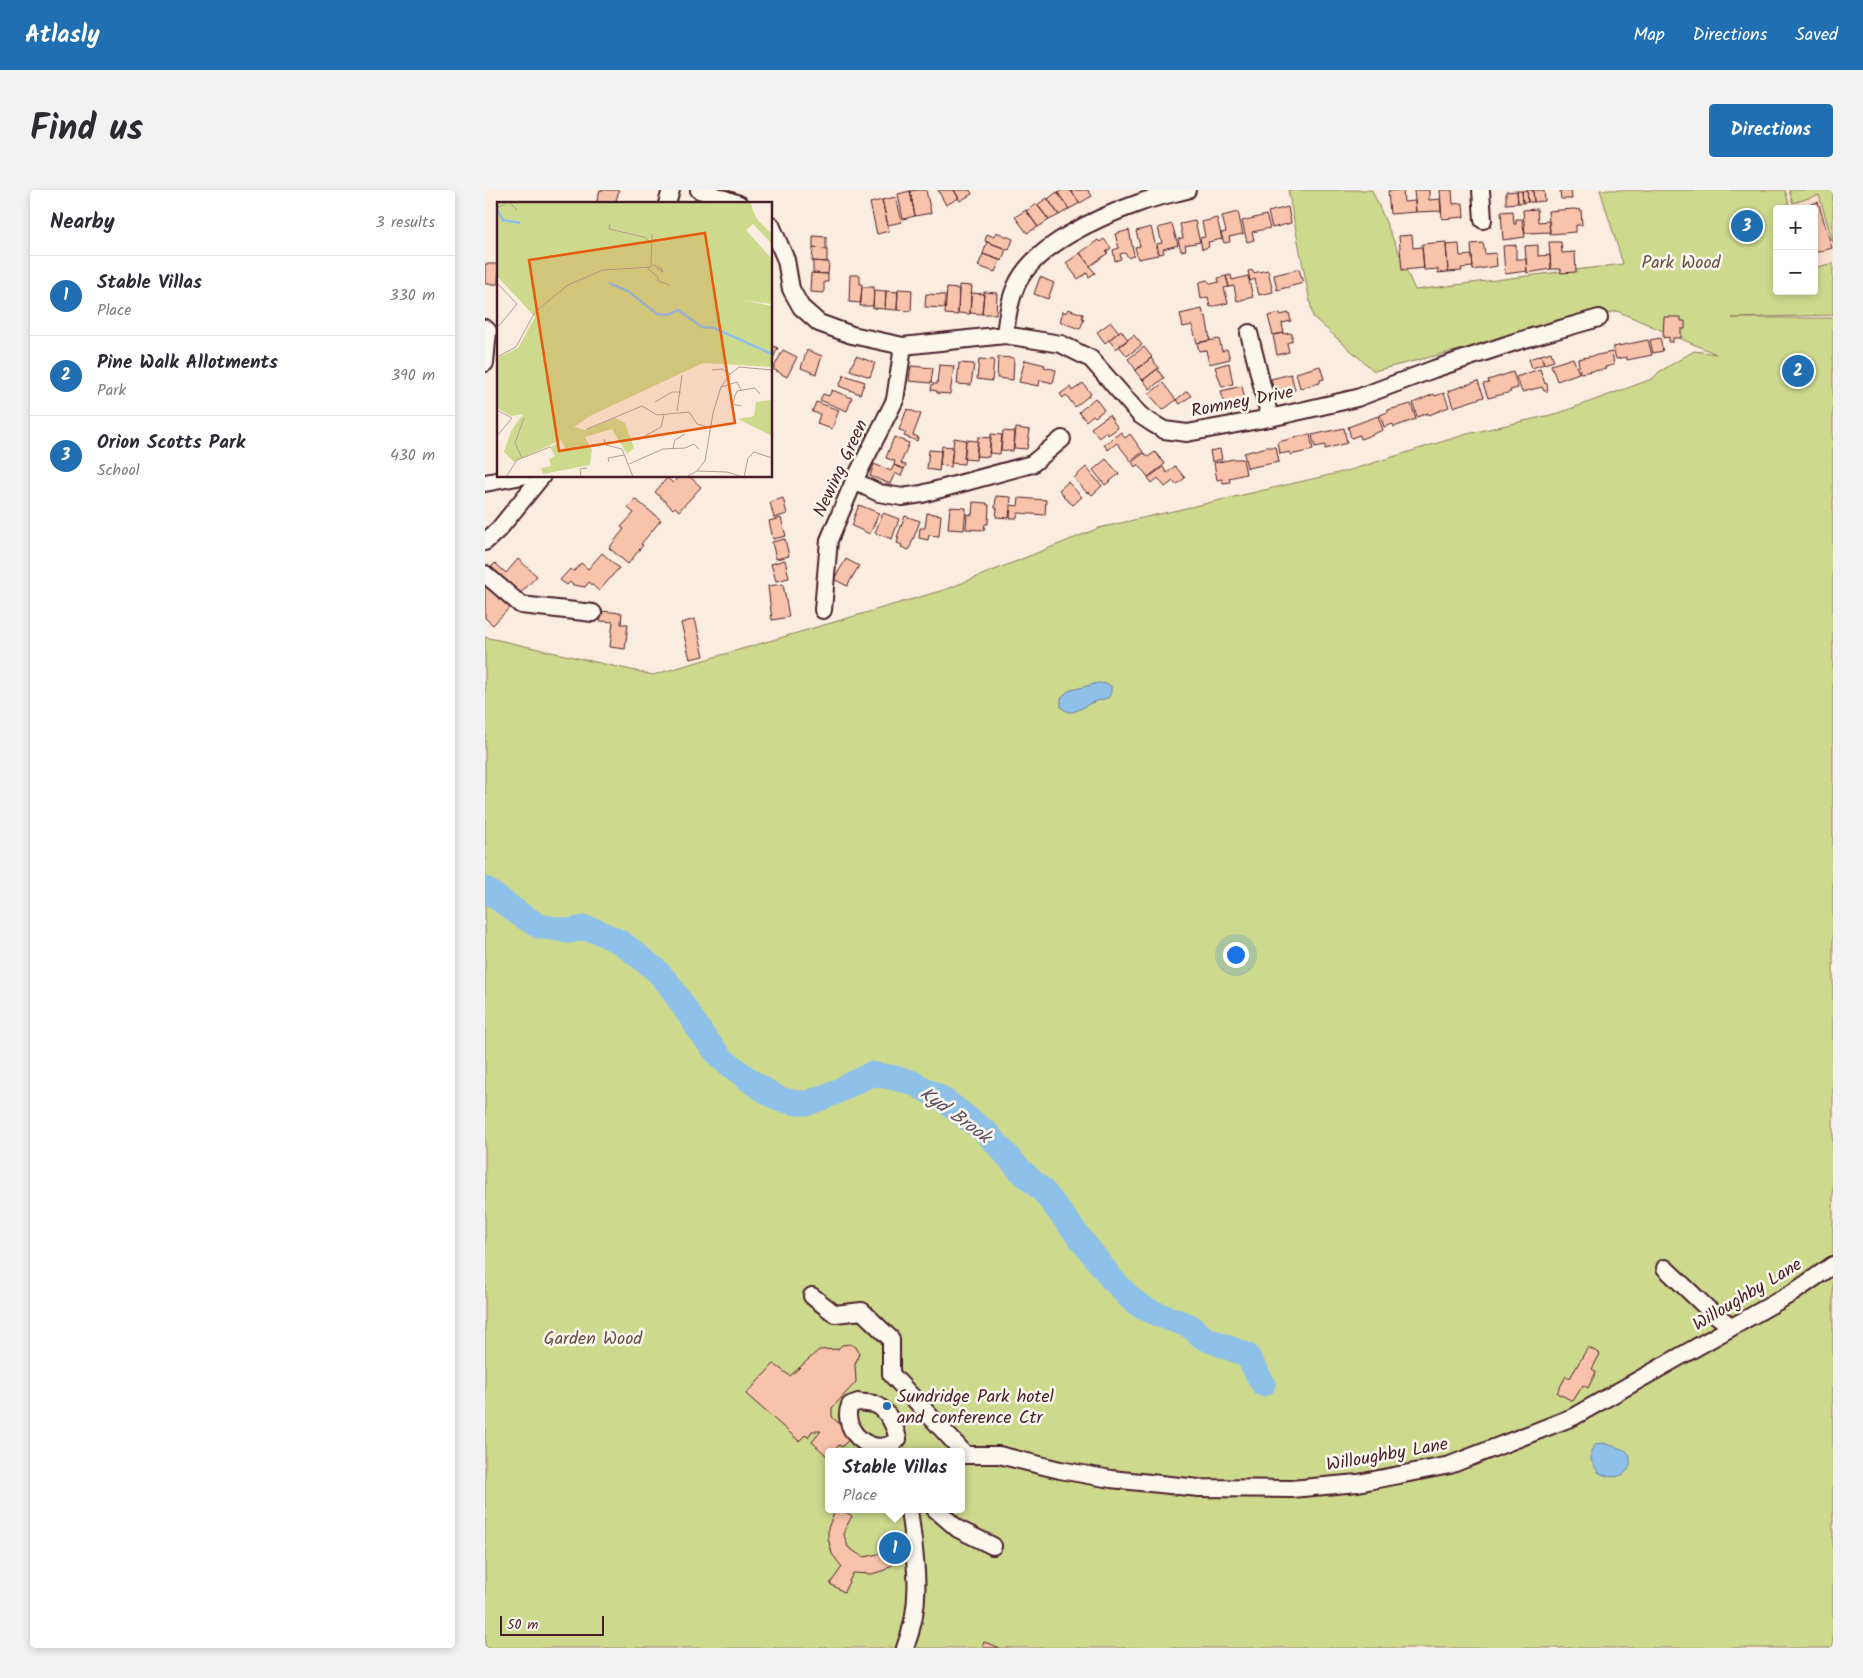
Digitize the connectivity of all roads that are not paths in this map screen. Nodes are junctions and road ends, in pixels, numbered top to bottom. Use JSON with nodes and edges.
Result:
{"nodes":[{"id":1,"x":699,"y":190,"type":"edge"},
{"id":2,"x":1187,"y":190,"type":"edge"},
{"id":3,"x":1481,"y":190,"type":"edge"},
{"id":4,"x":733,"y":202,"type":"edge"},
{"id":5,"x":1483,"y":220,"type":"dead end"},
{"id":6,"x":773,"y":230,"type":"edge"},
{"id":7,"x":1599,"y":318,"type":"dead end"},
{"id":8,"x":485,"y":328,"type":"edge"},
{"id":9,"x":1249,"y":333,"type":"dead end"},
{"id":10,"x":1005,"y":334,"type":"junction"},
{"id":11,"x":903,"y":346,"type":"junction"},
{"id":12,"x":485,"y":361,"type":"edge"},
{"id":13,"x":1270,"y":418,"type":"junction"},
{"id":14,"x":1062,"y":439,"type":"dead end"},
{"id":15,"x":511,"y":478,"type":"edge"},
{"id":16,"x":541,"y":478,"type":"edge"},
{"id":17,"x":854,"y":481,"type":"junction"},
{"id":18,"x":485,"y":483,"type":"edge"},
{"id":19,"x":485,"y":542,"type":"edge"},
{"id":20,"x":485,"y":574,"type":"edge"},
{"id":21,"x":823,"y":610,"type":"dead end"},
{"id":22,"x":593,"y":613,"type":"dead end"},
{"id":23,"x":1833,"y":1265,"type":"edge"},
{"id":24,"x":1665,"y":1268,"type":"dead end"},
{"id":25,"x":812,"y":1296,"type":"dead end"},
{"id":26,"x":1732,"y":1327,"type":"junction"},
{"id":27,"x":958,"y":1448,"type":"edge"},
{"id":28,"x":965,"y":1455,"type":"edge"},
{"id":29,"x":910,"y":1513,"type":"edge"},
{"id":30,"x":940,"y":1513,"type":"edge"},
{"id":31,"x":993,"y":1546,"type":"dead end"},
{"id":32,"x":909,"y":1645,"type":"edge"}],
"edges":[{"from":1,"to":4,"type":"street"},
{"from":2,"to":10,"type":"street"},
{"from":3,"to":5,"type":"street"},
{"from":6,"to":11,"type":"street","name":"Romney Drive"},
{"from":7,"to":13,"type":"street","name":"Romney Drive"},
{"from":8,"to":12,"type":"street"},
{"from":9,"to":13,"type":"street"},
{"from":10,"to":11,"type":"street","name":"Romney Drive"},
{"from":10,"to":13,"type":"street","name":"Romney Drive"},
{"from":11,"to":17,"type":"street","name":"Newing Green"},
{"from":14,"to":17,"type":"street"},
{"from":15,"to":18,"type":"street"},
{"from":16,"to":19,"type":"street"},
{"from":17,"to":21,"type":"street","name":"Newing Green"},
{"from":20,"to":22,"type":"street"},
{"from":23,"to":26,"type":"street","name":"Willoughby Lane"},
{"from":24,"to":26,"type":"street"},
{"from":25,"to":27,"type":"street"},
{"from":26,"to":28,"type":"street","name":"Willoughby Lane"},
{"from":29,"to":32,"type":"street"},
{"from":30,"to":31,"type":"street"}]}
